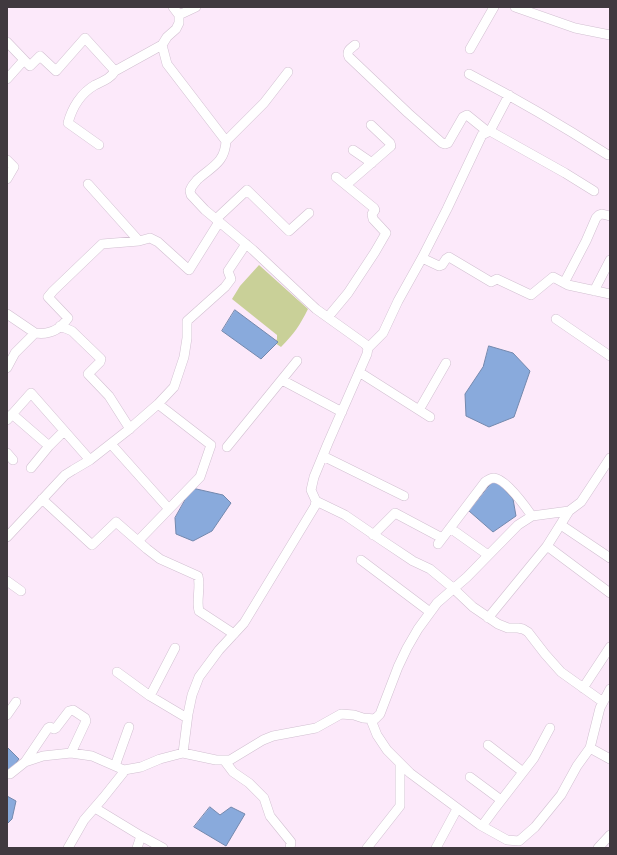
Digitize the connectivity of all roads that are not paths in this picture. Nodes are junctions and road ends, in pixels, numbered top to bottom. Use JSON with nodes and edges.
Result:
{"nodes":[{"id":1,"x":173,"y":7,"type":"edge"},
{"id":2,"x":196,"y":7,"type":"edge"},
{"id":3,"x":494,"y":7,"type":"edge"},
{"id":4,"x":515,"y":7,"type":"edge"},
{"id":5,"x":180,"y":15,"type":"junction"},
{"id":6,"x":610,"y":35,"type":"edge"},
{"id":7,"x":7,"y":42,"type":"edge"},
{"id":8,"x":355,"y":44,"type":"dead end"},
{"id":9,"x":162,"y":46,"type":"junction"},
{"id":10,"x":470,"y":49,"type":"dead end"},
{"id":11,"x":24,"y":60,"type":"junction"},
{"id":12,"x":115,"y":72,"type":"junction"},
{"id":13,"x":288,"y":72,"type":"dead end"},
{"id":14,"x":469,"y":74,"type":"dead end"},
{"id":15,"x":7,"y":79,"type":"edge"},
{"id":16,"x":509,"y":95,"type":"junction"},
{"id":17,"x":371,"y":125,"type":"dead end"},
{"id":18,"x":489,"y":132,"type":"junction"},
{"id":19,"x":226,"y":141,"type":"junction"},
{"id":20,"x":100,"y":145,"type":"dead end"},
{"id":21,"x":353,"y":150,"type":"dead end"},
{"id":22,"x":610,"y":155,"type":"edge"},
{"id":23,"x":7,"y":160,"type":"edge"},
{"id":24,"x":372,"y":163,"type":"junction"},
{"id":25,"x":336,"y":177,"type":"dead end"},
{"id":26,"x":7,"y":179,"type":"edge"},
{"id":27,"x":88,"y":184,"type":"dead end"},
{"id":28,"x":346,"y":185,"type":"junction"},
{"id":29,"x":594,"y":191,"type":"dead end"},
{"id":30,"x":309,"y":213,"type":"dead end"},
{"id":31,"x":610,"y":216,"type":"edge"},
{"id":32,"x":218,"y":220,"type":"junction"},
{"id":33,"x":139,"y":240,"type":"junction"},
{"id":34,"x":246,"y":244,"type":"junction"},
{"id":35,"x":422,"y":258,"type":"junction"},
{"id":36,"x":610,"y":260,"type":"edge"},
{"id":37,"x":564,"y":283,"type":"junction"},
{"id":38,"x":594,"y":291,"type":"junction"},
{"id":39,"x":610,"y":294,"type":"edge"},
{"id":40,"x":7,"y":314,"type":"edge"},
{"id":41,"x":328,"y":317,"type":"junction"},
{"id":42,"x":556,"y":319,"type":"dead end"},
{"id":43,"x":60,"y":326,"type":"junction"},
{"id":44,"x":35,"y":333,"type":"junction"},
{"id":45,"x":368,"y":348,"type":"junction"},
{"id":46,"x":610,"y":356,"type":"edge"},
{"id":47,"x":298,"y":361,"type":"dead end"},
{"id":48,"x":446,"y":363,"type":"dead end"},
{"id":49,"x":7,"y":368,"type":"edge"},
{"id":50,"x":359,"y":372,"type":"junction"},
{"id":51,"x":282,"y":380,"type":"junction"},
{"id":52,"x":158,"y":404,"type":"junction"},
{"id":53,"x":419,"y":410,"type":"junction"},
{"id":54,"x":342,"y":412,"type":"junction"},
{"id":55,"x":10,"y":417,"type":"edge"},
{"id":56,"x":430,"y":417,"type":"dead end"},
{"id":57,"x":130,"y":429,"type":"junction"},
{"id":58,"x":64,"y":431,"type":"junction"},
{"id":59,"x":111,"y":444,"type":"junction"},
{"id":60,"x":49,"y":446,"type":"junction"},
{"id":61,"x":227,"y":447,"type":"dead end"},
{"id":62,"x":323,"y":456,"type":"junction"},
{"id":63,"x":610,"y":458,"type":"edge"},
{"id":64,"x":90,"y":460,"type":"junction"},
{"id":65,"x":31,"y":468,"type":"dead end"},
{"id":66,"x":404,"y":496,"type":"dead end"},
{"id":67,"x":42,"y":499,"type":"junction"},
{"id":68,"x":316,"y":501,"type":"junction"},
{"id":69,"x":169,"y":509,"type":"junction"},
{"id":70,"x":568,"y":511,"type":"junction"},
{"id":71,"x":532,"y":516,"type":"junction"},
{"id":72,"x":561,"y":525,"type":"junction"},
{"id":73,"x":450,"y":528,"type":"junction"},
{"id":74,"x":373,"y":535,"type":"junction"},
{"id":75,"x":7,"y":537,"type":"edge"},
{"id":76,"x":138,"y":541,"type":"junction"},
{"id":77,"x":547,"y":546,"type":"junction"},
{"id":78,"x":488,"y":556,"type":"junction"},
{"id":79,"x":610,"y":558,"type":"edge"},
{"id":80,"x":361,"y":560,"type":"dead end"},
{"id":81,"x":7,"y":581,"type":"edge"},
{"id":82,"x":453,"y":588,"type":"junction"},
{"id":83,"x":21,"y":591,"type":"dead end"},
{"id":84,"x":610,"y":593,"type":"edge"},
{"id":85,"x":430,"y":612,"type":"junction"},
{"id":86,"x":488,"y":618,"type":"junction"},
{"id":87,"x":234,"y":634,"type":"junction"},
{"id":88,"x":610,"y":647,"type":"edge"},
{"id":89,"x":175,"y":648,"type":"dead end"},
{"id":90,"x":117,"y":672,"type":"dead end"},
{"id":91,"x":583,"y":688,"type":"junction"},
{"id":92,"x":610,"y":689,"type":"edge"},
{"id":93,"x":150,"y":696,"type":"junction"},
{"id":94,"x":16,"y":702,"type":"dead end"},
{"id":95,"x":603,"y":702,"type":"junction"},
{"id":96,"x":7,"y":714,"type":"edge"},
{"id":97,"x":187,"y":718,"type":"junction"},
{"id":98,"x":372,"y":720,"type":"junction"},
{"id":99,"x":129,"y":727,"type":"dead end"},
{"id":100,"x":550,"y":728,"type":"dead end"},
{"id":101,"x":488,"y":745,"type":"dead end"},
{"id":102,"x":590,"y":748,"type":"junction"},
{"id":103,"x":71,"y":752,"type":"junction"},
{"id":104,"x":183,"y":753,"type":"junction"},
{"id":105,"x":610,"y":759,"type":"edge"},
{"id":106,"x":224,"y":760,"type":"junction"},
{"id":107,"x":25,"y":762,"type":"junction"},
{"id":108,"x":400,"y":763,"type":"junction"},
{"id":109,"x":115,"y":766,"type":"junction"},
{"id":110,"x":124,"y":770,"type":"junction"},
{"id":111,"x":523,"y":772,"type":"junction"},
{"id":112,"x":7,"y":774,"type":"edge"},
{"id":113,"x":470,"y":777,"type":"dead end"},
{"id":114,"x":501,"y":800,"type":"junction"},
{"id":115,"x":95,"y":808,"type":"junction"},
{"id":116,"x":457,"y":809,"type":"junction"},
{"id":117,"x":482,"y":826,"type":"junction"},
{"id":118,"x":610,"y":834,"type":"edge"},
{"id":119,"x":141,"y":836,"type":"junction"},
{"id":120,"x":510,"y":844,"type":"edge"},
{"id":121,"x":68,"y":848,"type":"edge"},
{"id":122,"x":137,"y":848,"type":"edge"},
{"id":123,"x":162,"y":848,"type":"edge"},
{"id":124,"x":290,"y":848,"type":"edge"},
{"id":125,"x":367,"y":848,"type":"edge"},
{"id":126,"x":436,"y":848,"type":"edge"},
{"id":127,"x":598,"y":848,"type":"edge"}],
"edges":[{"from":1,"to":5,"type":"street"},
{"from":2,"to":5,"type":"street"},
{"from":3,"to":10,"type":"street"},
{"from":4,"to":6,"type":"street"},
{"from":5,"to":9,"type":"street"},
{"from":7,"to":11,"type":"street"},
{"from":8,"to":18,"type":"street"},
{"from":9,"to":12,"type":"street"},
{"from":9,"to":19,"type":"street"},
{"from":11,"to":12,"type":"street"},
{"from":11,"to":15,"type":"street"},
{"from":12,"to":20,"type":"street"},
{"from":13,"to":19,"type":"street"},
{"from":14,"to":16,"type":"street"},
{"from":16,"to":18,"type":"street"},
{"from":16,"to":22,"type":"street"},
{"from":17,"to":24,"type":"street"},
{"from":18,"to":29,"type":"street"},
{"from":18,"to":35,"type":"street"},
{"from":19,"to":32,"type":"street"},
{"from":21,"to":24,"type":"street"},
{"from":23,"to":26,"type":"street"},
{"from":24,"to":28,"type":"street"},
{"from":25,"to":28,"type":"street"},
{"from":27,"to":33,"type":"street"},
{"from":28,"to":41,"type":"street"},
{"from":30,"to":32,"type":"street"},
{"from":31,"to":37,"type":"street"},
{"from":32,"to":33,"type":"street"},
{"from":32,"to":34,"type":"street"},
{"from":33,"to":43,"type":"street"},
{"from":34,"to":41,"type":"street"},
{"from":34,"to":52,"type":"street"},
{"from":35,"to":37,"type":"street"},
{"from":35,"to":45,"type":"street"},
{"from":36,"to":38,"type":"street"},
{"from":37,"to":38,"type":"street"},
{"from":38,"to":39,"type":"street"},
{"from":40,"to":44,"type":"street"},
{"from":41,"to":45,"type":"street"},
{"from":42,"to":46,"type":"street"},
{"from":43,"to":44,"type":"street"},
{"from":43,"to":57,"type":"street"},
{"from":44,"to":49,"type":"street"},
{"from":45,"to":50,"type":"street"},
{"from":47,"to":51,"type":"street"},
{"from":48,"to":53,"type":"street"},
{"from":50,"to":53,"type":"street"},
{"from":50,"to":54,"type":"street"},
{"from":51,"to":54,"type":"street"},
{"from":51,"to":61,"type":"street"},
{"from":52,"to":57,"type":"street"},
{"from":52,"to":69,"type":"street"},
{"from":53,"to":56,"type":"street"},
{"from":54,"to":62,"type":"street"},
{"from":55,"to":58,"type":"street"},
{"from":55,"to":60,"type":"street"},
{"from":57,"to":59,"type":"street"},
{"from":58,"to":60,"type":"street"},
{"from":58,"to":64,"type":"street"},
{"from":59,"to":64,"type":"street"},
{"from":59,"to":69,"type":"street"},
{"from":60,"to":65,"type":"street"},
{"from":62,"to":66,"type":"street"},
{"from":62,"to":68,"type":"street"},
{"from":63,"to":70,"type":"street"},
{"from":64,"to":67,"type":"street"},
{"from":67,"to":75,"type":"street"},
{"from":67,"to":76,"type":"street"},
{"from":68,"to":74,"type":"street"},
{"from":68,"to":87,"type":"street"},
{"from":69,"to":76,"type":"street"},
{"from":70,"to":71,"type":"street"},
{"from":70,"to":72,"type":"street"},
{"from":71,"to":73,"type":"street"},
{"from":71,"to":78,"type":"street"},
{"from":72,"to":77,"type":"street"},
{"from":72,"to":79,"type":"street"},
{"from":73,"to":74,"type":"street"},
{"from":73,"to":78,"type":"street"},
{"from":74,"to":82,"type":"street"},
{"from":76,"to":87,"type":"street"},
{"from":77,"to":84,"type":"street"},
{"from":77,"to":86,"type":"street"},
{"from":78,"to":82,"type":"street"},
{"from":80,"to":85,"type":"street"},
{"from":81,"to":83,"type":"street"},
{"from":82,"to":85,"type":"street"},
{"from":82,"to":86,"type":"street"},
{"from":85,"to":98,"type":"street"},
{"from":86,"to":91,"type":"street"},
{"from":87,"to":97,"type":"street"},
{"from":88,"to":91,"type":"street"},
{"from":89,"to":93,"type":"street"},
{"from":90,"to":93,"type":"street"},
{"from":91,"to":95,"type":"street"},
{"from":92,"to":95,"type":"street"},
{"from":93,"to":97,"type":"street"},
{"from":94,"to":96,"type":"street"},
{"from":95,"to":102,"type":"street"},
{"from":97,"to":104,"type":"street"},
{"from":98,"to":106,"type":"street"},
{"from":98,"to":108,"type":"street"},
{"from":99,"to":109,"type":"street"},
{"from":100,"to":111,"type":"street"},
{"from":101,"to":111,"type":"street"},
{"from":102,"to":105,"type":"street"},
{"from":102,"to":120,"type":"street"},
{"from":103,"to":107,"type":"street"},
{"from":103,"to":107,"type":"street"},
{"from":103,"to":109,"type":"street"},
{"from":104,"to":106,"type":"street"},
{"from":104,"to":110,"type":"street"},
{"from":106,"to":124,"type":"street"},
{"from":107,"to":112,"type":"street"},
{"from":108,"to":116,"type":"street"},
{"from":108,"to":125,"type":"street"},
{"from":109,"to":110,"type":"street"},
{"from":110,"to":115,"type":"street"},
{"from":111,"to":114,"type":"street"},
{"from":113,"to":114,"type":"street"},
{"from":114,"to":117,"type":"street"},
{"from":115,"to":119,"type":"street"},
{"from":115,"to":121,"type":"street"},
{"from":116,"to":117,"type":"street"},
{"from":116,"to":126,"type":"street"},
{"from":117,"to":120,"type":"street"},
{"from":118,"to":127,"type":"street"},
{"from":119,"to":122,"type":"street"},
{"from":119,"to":123,"type":"street"}]}
